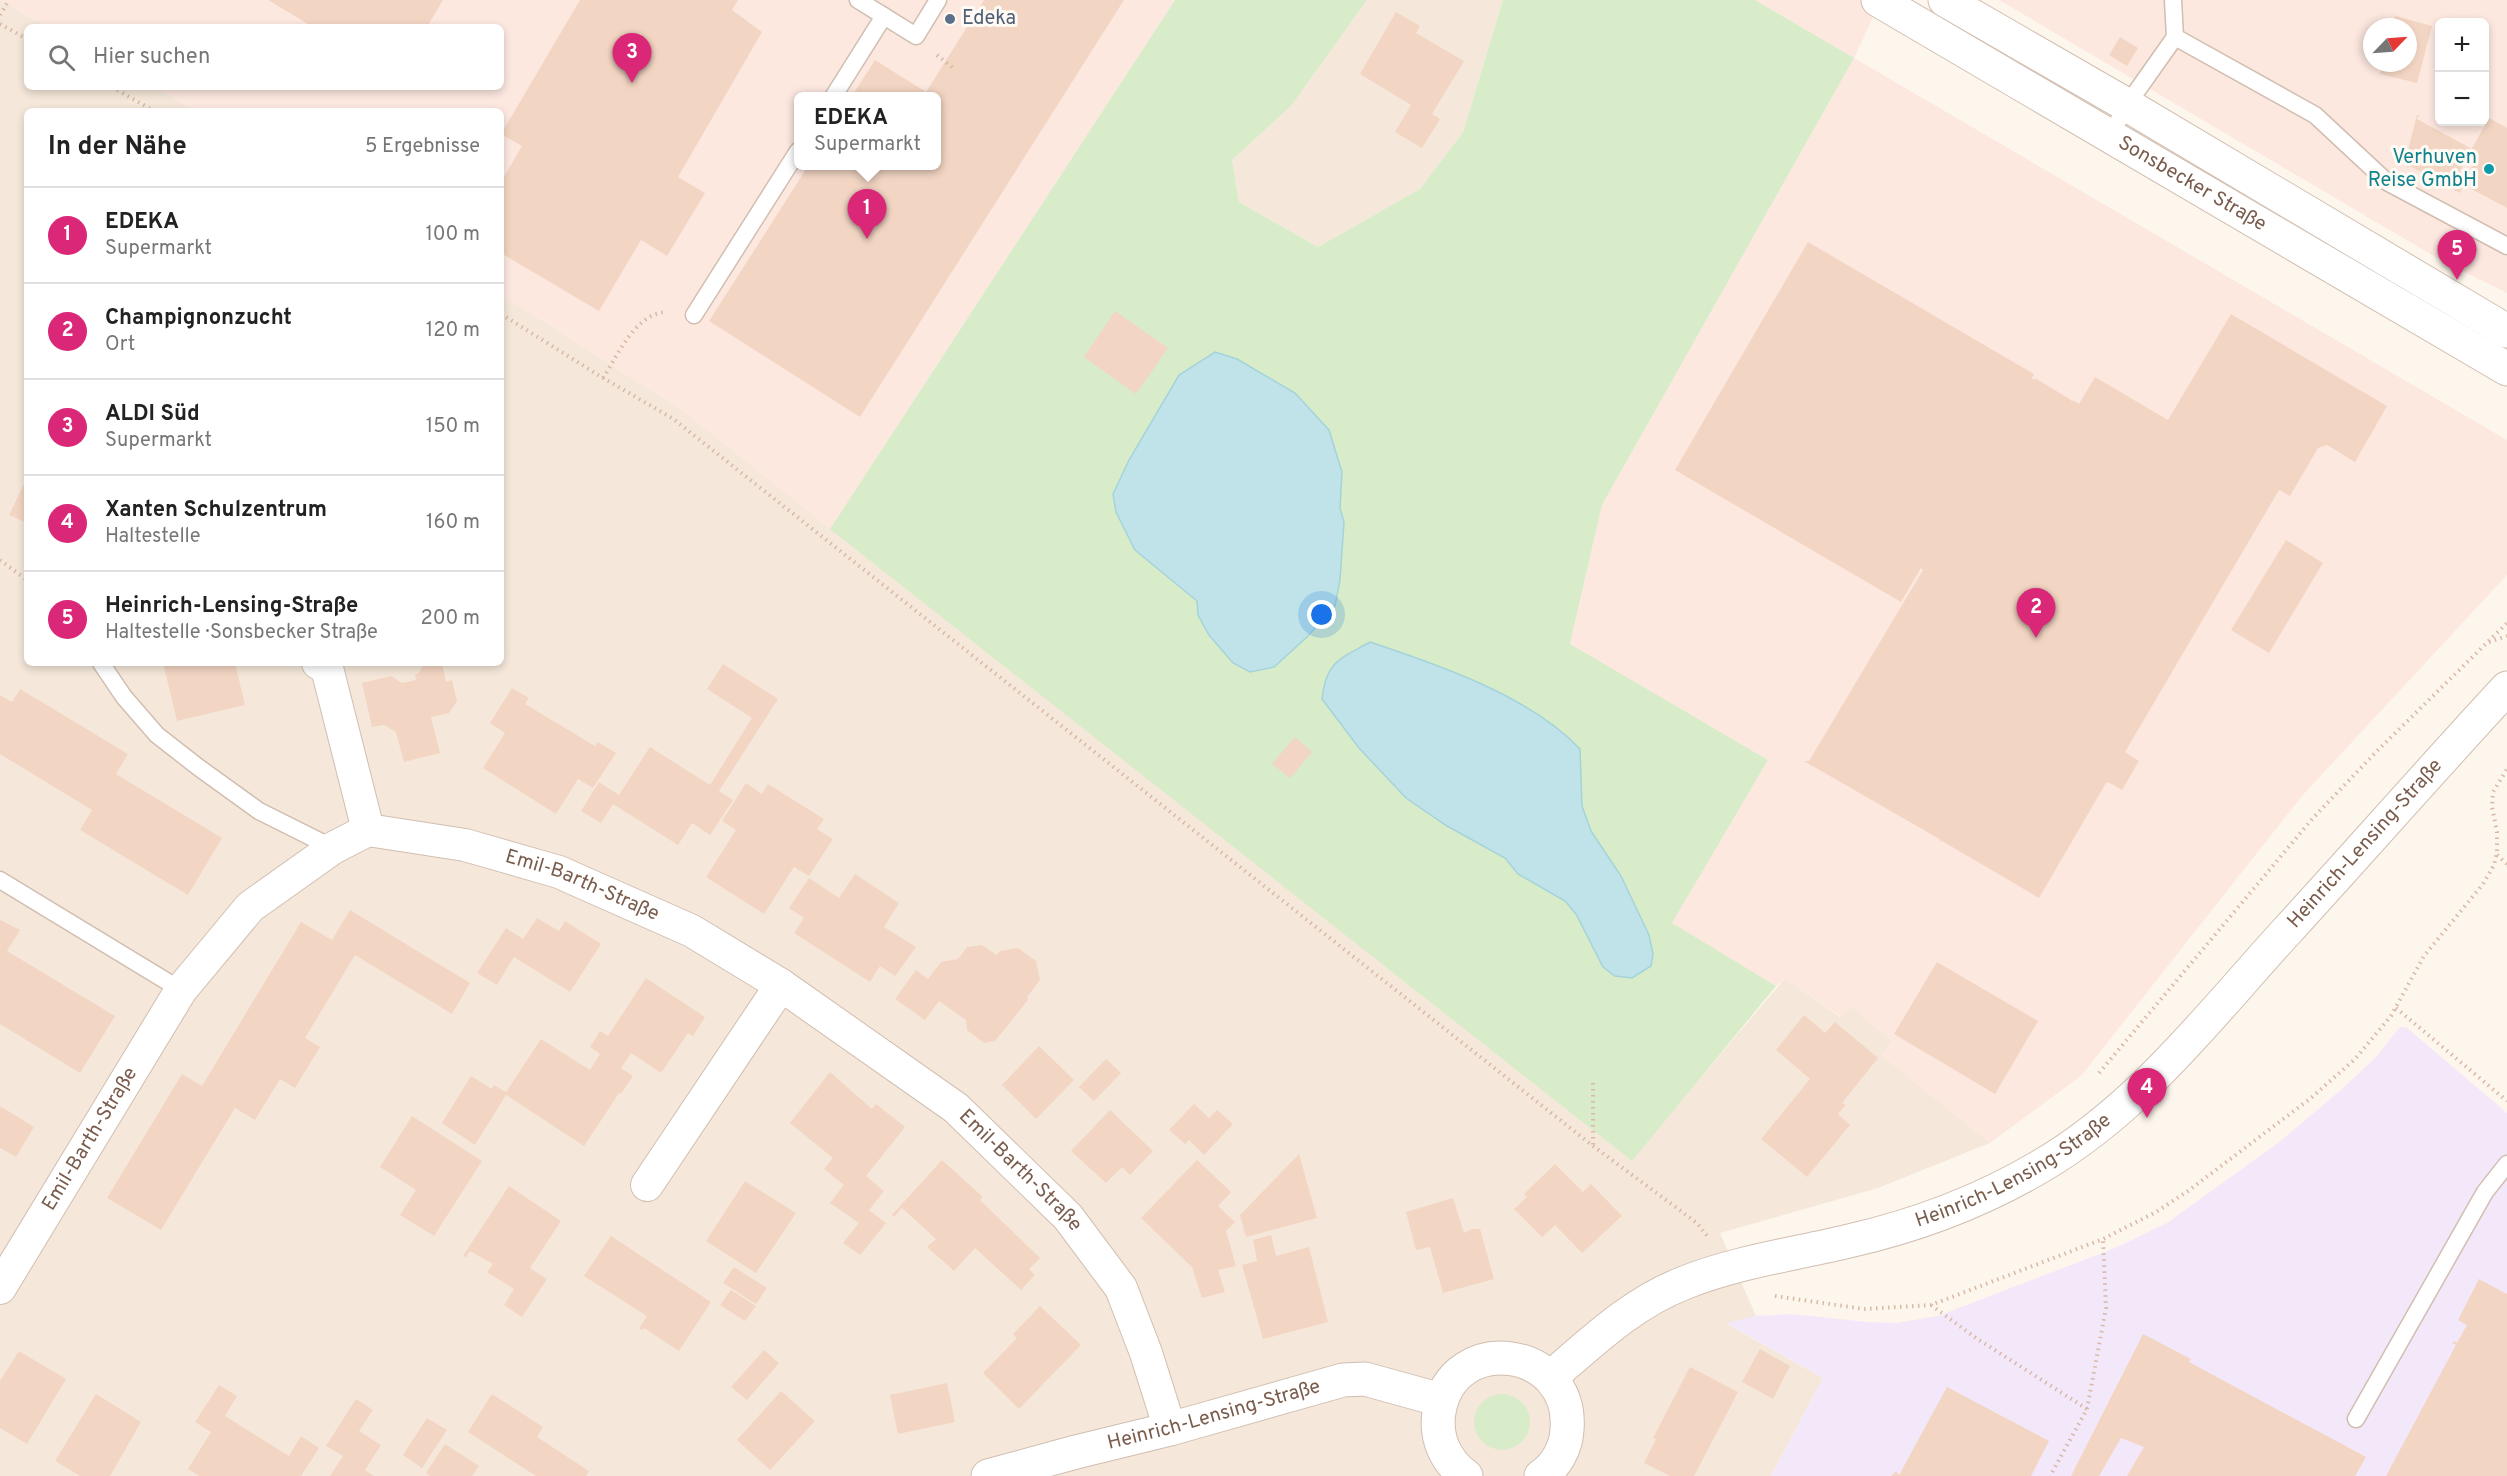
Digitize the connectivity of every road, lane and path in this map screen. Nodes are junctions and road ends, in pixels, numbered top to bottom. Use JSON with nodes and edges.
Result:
{"nodes":[{"id":1,"x":9,"y":0,"type":"edge"},
{"id":2,"x":858,"y":0,"type":"edge"},
{"id":3,"x":938,"y":0,"type":"edge"},
{"id":4,"x":1878,"y":0,"type":"edge"},
{"id":5,"x":1945,"y":0,"type":"edge"},
{"id":6,"x":2173,"y":0,"type":"edge"},
{"id":7,"x":0,"y":15,"type":"edge"},
{"id":8,"x":884,"y":16,"type":"junction"},
{"id":9,"x":0,"y":24,"type":"edge"},
{"id":10,"x":24,"y":37,"type":"edge"},
{"id":11,"x":2175,"y":37,"type":"junction"},
{"id":12,"x":117,"y":90,"type":"edge"},
{"id":13,"x":836,"y":92,"type":"edge"},
{"id":14,"x":2127,"y":105,"type":"junction"},
{"id":15,"x":149,"y":108,"type":"edge"},
{"id":16,"x":2110,"y":136,"type":"junction"},
{"id":17,"x":794,"y":157,"type":"edge"},
{"id":18,"x":2507,"y":246,"type":"edge"},
{"id":19,"x":694,"y":315,"type":"joint"},
{"id":20,"x":504,"y":316,"type":"edge"},
{"id":21,"x":2507,"y":331,"type":"edge"},
{"id":22,"x":2507,"y":369,"type":"edge"},
{"id":23,"x":603,"y":378,"type":"junction"},
{"id":24,"x":0,"y":561,"type":"edge"},
{"id":25,"x":24,"y":578,"type":"edge"},
{"id":26,"x":2507,"y":623,"type":"edge"},
{"id":27,"x":2507,"y":636,"type":"edge"},
{"id":28,"x":2486,"y":644,"type":"junction"},
{"id":29,"x":103,"y":666,"type":"edge"},
{"id":30,"x":323,"y":666,"type":"edge"},
{"id":31,"x":2507,"y":688,"type":"edge"},
{"id":32,"x":2507,"y":769,"type":"edge"},
{"id":33,"x":368,"y":830,"type":"junction"},
{"id":34,"x":333,"y":848,"type":"junction"},
{"id":35,"x":2497,"y":855,"type":"junction"},
{"id":36,"x":2507,"y":864,"type":"edge"},
{"id":37,"x":0,"y":880,"type":"edge"},
{"id":38,"x":781,"y":985,"type":"junction"},
{"id":39,"x":181,"y":990,"type":"junction"},
{"id":40,"x":2396,"y":1008,"type":"junction"},
{"id":41,"x":2096,"y":1076,"type":"dead end"},
{"id":42,"x":1593,"y":1083,"type":"dead end"},
{"id":43,"x":2507,"y":1101,"type":"edge"},
{"id":44,"x":1593,"y":1146,"type":"junction"},
{"id":45,"x":2507,"y":1164,"type":"edge"},
{"id":46,"x":647,"y":1185,"type":"dead end"},
{"id":47,"x":1697,"y":1223,"type":"dead end"},
{"id":48,"x":2103,"y":1239,"type":"junction"},
{"id":49,"x":1726,"y":1270,"type":"junction"},
{"id":50,"x":0,"y":1288,"type":"edge"},
{"id":51,"x":1931,"y":1305,"type":"junction"},
{"id":52,"x":1551,"y":1377,"type":"junction"},
{"id":53,"x":1441,"y":1400,"type":"junction"},
{"id":54,"x":2087,"y":1409,"type":"junction"},
{"id":55,"x":2356,"y":1419,"type":"dead end"},
{"id":56,"x":1170,"y":1429,"type":"junction"},
{"id":57,"x":988,"y":1476,"type":"edge"},
{"id":58,"x":1466,"y":1476,"type":"edge"},
{"id":59,"x":1541,"y":1476,"type":"edge"},
{"id":60,"x":2050,"y":1476,"type":"edge"}],
"edges":[{"from":1,"to":7,"type":"path"},
{"from":2,"to":8,"type":"lane"},
{"from":3,"to":8,"type":"lane"},
{"from":4,"to":16,"type":"street","name":"Sonsbecker Straße"},
{"from":5,"to":14,"type":"street","name":"Sonsbecker Straße"},
{"from":6,"to":11,"type":"lane"},
{"from":8,"to":13,"type":"lane"},
{"from":9,"to":10,"type":"path"},
{"from":11,"to":14,"type":"lane"},
{"from":11,"to":18,"type":"lane"},
{"from":12,"to":15,"type":"path"},
{"from":14,"to":16,"type":"lane"},
{"from":14,"to":21,"type":"street","name":"Sonsbecker Straße"},
{"from":16,"to":22,"type":"street","name":"Sonsbecker Straße"},
{"from":17,"to":19,"type":"lane"},
{"from":19,"to":23,"type":"path"},
{"from":20,"to":23,"type":"path"},
{"from":23,"to":44,"type":"path"},
{"from":24,"to":25,"type":"path"},
{"from":26,"to":28,"type":"path"},
{"from":27,"to":28,"type":"path"},
{"from":28,"to":41,"type":"path"},
{"from":29,"to":34,"type":"lane"},
{"from":30,"to":33,"type":"street"},
{"from":31,"to":49,"type":"street","name":"Heinrich-Lensing-Straße"},
{"from":32,"to":35,"type":"path"},
{"from":33,"to":34,"type":"street","name":"Emil-Barth-Straße"},
{"from":33,"to":38,"type":"street","name":"Emil-Barth-Straße"},
{"from":34,"to":39,"type":"street","name":"Emil-Barth-Straße"},
{"from":35,"to":36,"type":"path"},
{"from":35,"to":40,"type":"path"},
{"from":37,"to":39,"type":"lane"},
{"from":38,"to":46,"type":"street"},
{"from":38,"to":56,"type":"street","name":"Emil-Barth-Straße"},
{"from":39,"to":50,"type":"street","name":"Emil-Barth-Straße"},
{"from":40,"to":43,"type":"path"},
{"from":40,"to":48,"type":"path"},
{"from":42,"to":44,"type":"path"},
{"from":44,"to":47,"type":"path"},
{"from":45,"to":55,"type":"lane"},
{"from":48,"to":51,"type":"path"},
{"from":48,"to":54,"type":"path"},
{"from":49,"to":51,"type":"path"},
{"from":49,"to":52,"type":"street","name":"Heinrich-Lensing-Straße"},
{"from":51,"to":54,"type":"path"},
{"from":52,"to":53,"type":"street"},
{"from":52,"to":59,"type":"street"},
{"from":53,"to":56,"type":"street","name":"Heinrich-Lensing-Straße"},
{"from":53,"to":58,"type":"street"},
{"from":54,"to":60,"type":"path"},
{"from":56,"to":57,"type":"street","name":"Heinrich-Lensing-Straße"}]}
